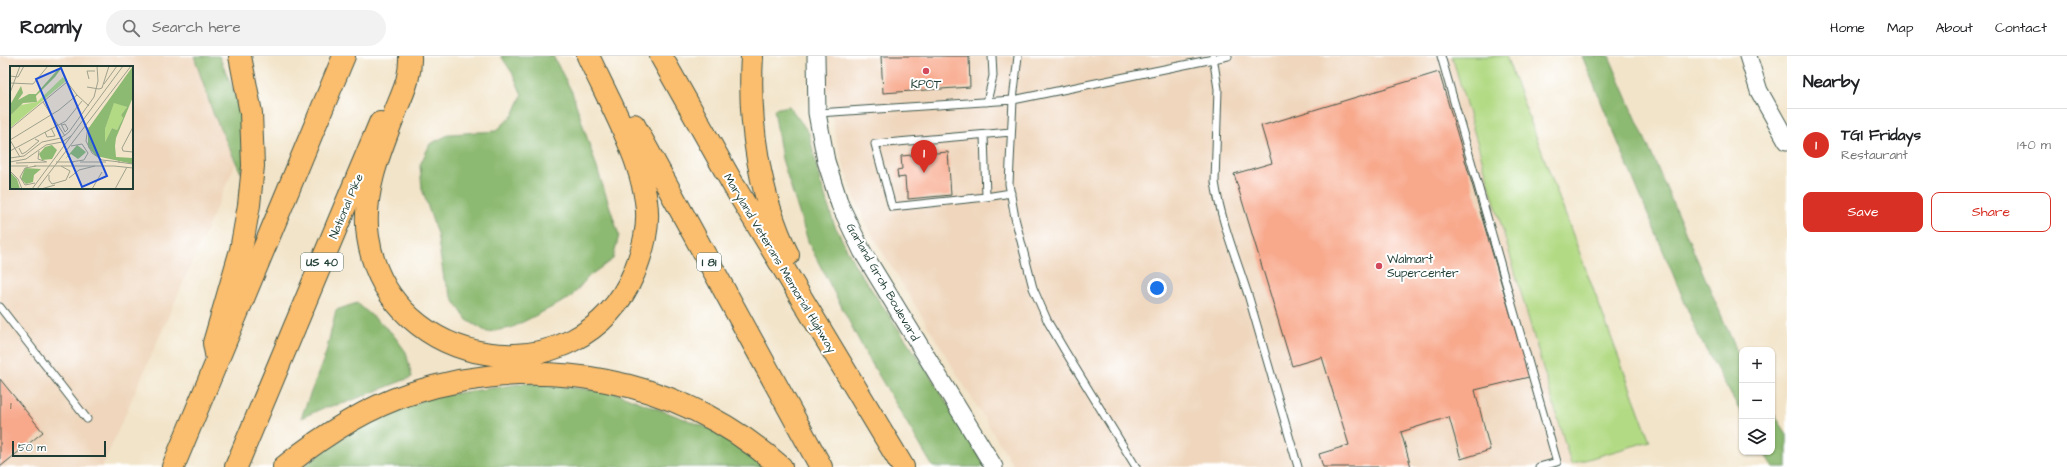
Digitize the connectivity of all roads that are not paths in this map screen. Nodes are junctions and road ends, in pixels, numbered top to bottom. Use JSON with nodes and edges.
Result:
{"nodes":[{"id":1,"x":240,"y":56,"type":"edge"},
{"id":2,"x":344,"y":56,"type":"edge"},
{"id":3,"x":410,"y":56,"type":"edge"},
{"id":4,"x":588,"y":56,"type":"edge"},
{"id":5,"x":596,"y":56,"type":"edge"},
{"id":6,"x":661,"y":56,"type":"edge"},
{"id":7,"x":752,"y":56,"type":"edge"},
{"id":8,"x":816,"y":56,"type":"edge"},
{"id":9,"x":992,"y":56,"type":"edge"},
{"id":10,"x":1018,"y":56,"type":"edge"},
{"id":11,"x":1228,"y":56,"type":"edge"},
{"id":12,"x":1441,"y":56,"type":"edge"},
{"id":13,"x":1748,"y":56,"type":"edge"},
{"id":14,"x":1213,"y":57,"type":"edge"},
{"id":15,"x":1013,"y":100,"type":"junction"},
{"id":16,"x":986,"y":102,"type":"junction"},
{"id":17,"x":817,"y":113,"type":"junction"},
{"id":18,"x":1011,"y":132,"type":"junction"},
{"id":19,"x":984,"y":136,"type":"junction"},
{"id":20,"x":1787,"y":141,"type":"edge"},
{"id":21,"x":1011,"y":194,"type":"junction"},
{"id":22,"x":986,"y":197,"type":"junction"},
{"id":23,"x":0,"y":307,"type":"edge"},
{"id":24,"x":217,"y":359,"type":"junction"},
{"id":25,"x":853,"y":385,"type":"junction"},
{"id":26,"x":87,"y":419,"type":"dead end"},
{"id":27,"x":173,"y":467,"type":"edge"},
{"id":28,"x":236,"y":467,"type":"edge"},
{"id":29,"x":284,"y":467,"type":"edge"},
{"id":30,"x":781,"y":467,"type":"edge"},
{"id":31,"x":821,"y":467,"type":"edge"},
{"id":32,"x":903,"y":467,"type":"edge"},
{"id":33,"x":994,"y":467,"type":"edge"},
{"id":34,"x":1136,"y":467,"type":"edge"},
{"id":35,"x":1298,"y":467,"type":"edge"},
{"id":36,"x":1539,"y":467,"type":"edge"}],
"edges":[{"from":1,"to":24,"type":"main road"},
{"from":2,"to":24,"type":"main road"},
{"from":3,"to":4,"type":"main road"},
{"from":3,"to":28,"type":"main road","name":"National Pike","number":"US 40"},
{"from":5,"to":31,"type":"main road","number":"I 81"},
{"from":6,"to":25,"type":"main road","name":"Maryland Veterans Memorial Highway"},
{"from":7,"to":25,"type":"main road"},
{"from":8,"to":17,"type":"street","name":"Garland Groh Boulevard"},
{"from":9,"to":16,"type":"lane"},
{"from":10,"to":15,"type":"lane"},
{"from":11,"to":14,"type":"lane"},
{"from":12,"to":36,"type":"lane"},
{"from":13,"to":20,"type":"street"},
{"from":14,"to":15,"type":"lane"},
{"from":14,"to":35,"type":"lane"},
{"from":15,"to":16,"type":"lane"},
{"from":15,"to":18,"type":"lane"},
{"from":16,"to":17,"type":"lane"},
{"from":17,"to":33,"type":"street","name":"Garland Groh Boulevard"},
{"from":18,"to":19,"type":"lane"},
{"from":18,"to":21,"type":"lane"},
{"from":19,"to":22,"type":"lane"},
{"from":19,"to":22,"type":"lane"},
{"from":21,"to":22,"type":"lane"},
{"from":21,"to":34,"type":"lane"},
{"from":23,"to":26,"type":"lane"},
{"from":24,"to":27,"type":"main road"},
{"from":25,"to":32,"type":"main road","name":"Maryland Veterans Memorial Highway"},
{"from":29,"to":30,"type":"main road"}]}
